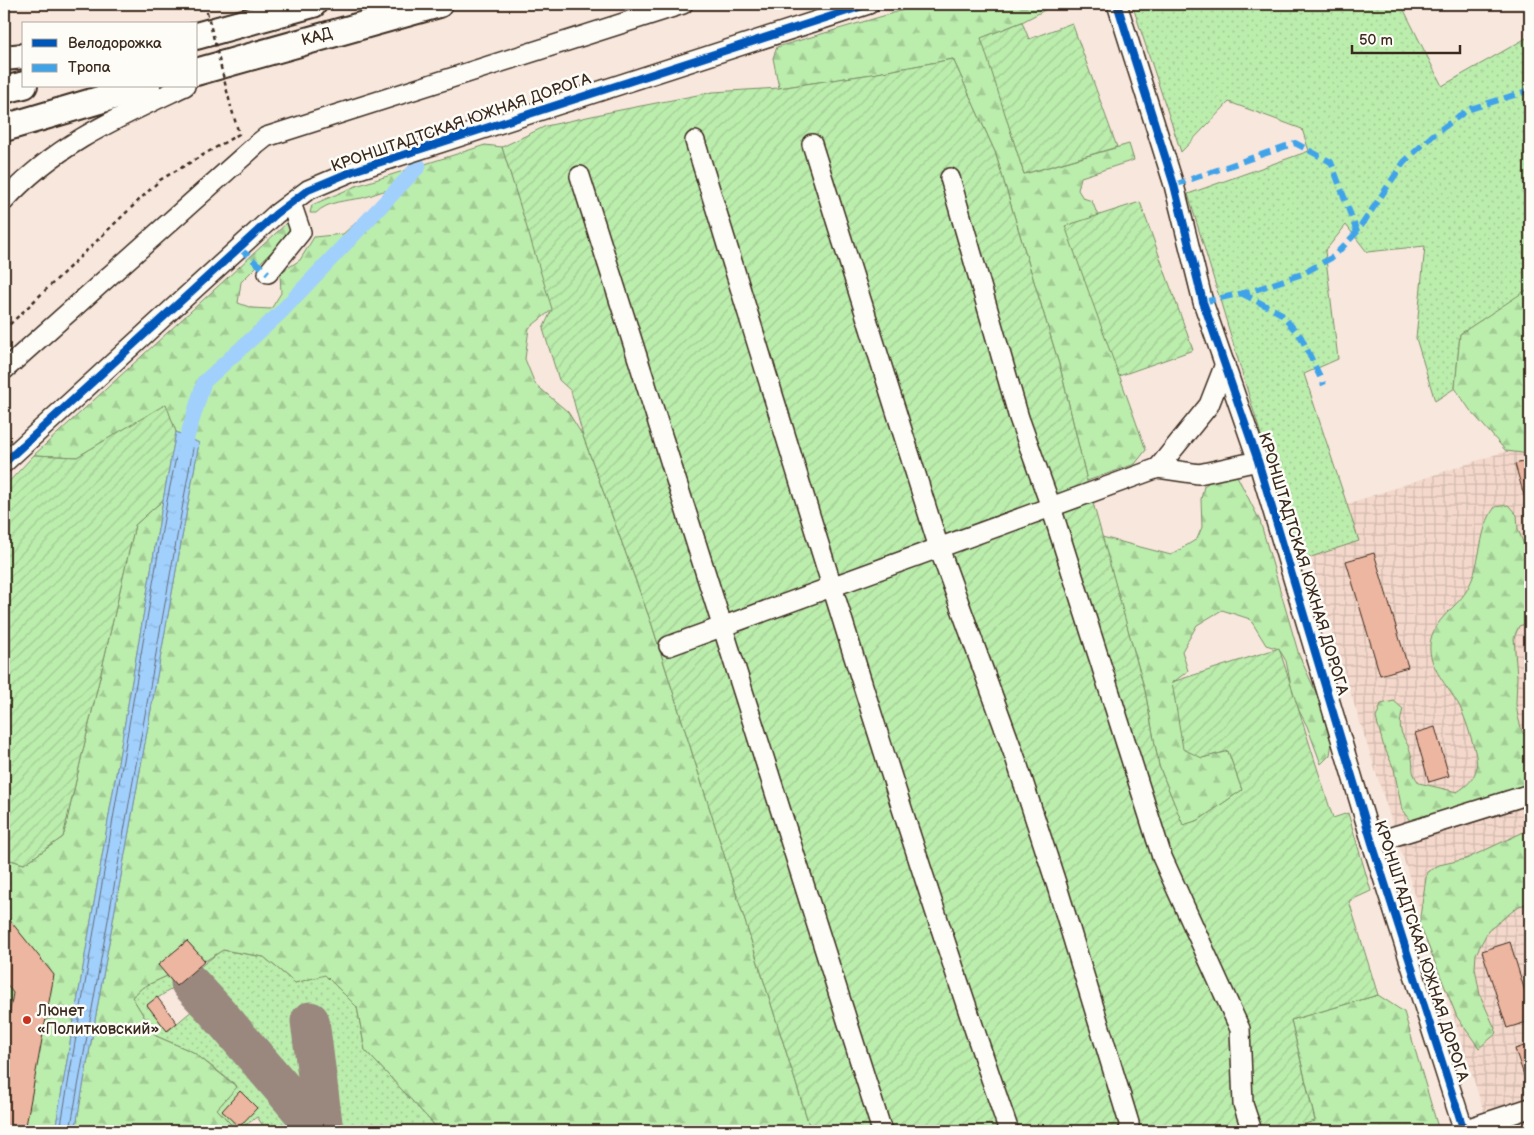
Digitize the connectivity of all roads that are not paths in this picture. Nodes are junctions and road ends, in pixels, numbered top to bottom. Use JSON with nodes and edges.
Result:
{"nodes":[{"id":1,"x":313,"y":4,"type":"edge"},
{"id":2,"x":439,"y":4,"type":"edge"},
{"id":3,"x":683,"y":4,"type":"edge"},
{"id":4,"x":870,"y":4,"type":"edge"},
{"id":5,"x":1117,"y":4,"type":"edge"},
{"id":6,"x":198,"y":35,"type":"edge"},
{"id":7,"x":254,"y":55,"type":"junction"},
{"id":8,"x":22,"y":56,"type":"edge"},
{"id":9,"x":4,"y":58,"type":"edge"},
{"id":10,"x":198,"y":71,"type":"edge"},
{"id":11,"x":198,"y":80,"type":"edge"},
{"id":12,"x":22,"y":86,"type":"edge"},
{"id":13,"x":140,"y":88,"type":"edge"},
{"id":14,"x":182,"y":88,"type":"edge"},
{"id":15,"x":4,"y":90,"type":"edge"},
{"id":16,"x":4,"y":128,"type":"edge"},
{"id":17,"x":695,"y":142,"type":"dead end"},
{"id":18,"x":812,"y":144,"type":"dead end"},
{"id":19,"x":580,"y":176,"type":"dead end"},
{"id":20,"x":950,"y":178,"type":"dead end"},
{"id":21,"x":4,"y":201,"type":"edge"},
{"id":22,"x":291,"y":203,"type":"junction"},
{"id":23,"x":268,"y":273,"type":"dead end"},
{"id":24,"x":1225,"y":364,"type":"junction"},
{"id":25,"x":4,"y":370,"type":"edge"},
{"id":26,"x":1258,"y":461,"type":"junction"},
{"id":27,"x":4,"y":463,"type":"edge"},
{"id":28,"x":1158,"y":468,"type":"junction"},
{"id":29,"x":1050,"y":506,"type":"junction"},
{"id":30,"x":939,"y":548,"type":"junction"},
{"id":31,"x":831,"y":587,"type":"junction"},
{"id":32,"x":722,"y":627,"type":"junction"},
{"id":33,"x":669,"y":646,"type":"dead end"},
{"id":34,"x":1530,"y":794,"type":"edge"},
{"id":35,"x":1372,"y":843,"type":"junction"},
{"id":36,"x":1530,"y":1108,"type":"edge"},
{"id":37,"x":1464,"y":1130,"type":"edge"},
{"id":38,"x":882,"y":1131,"type":"edge"},
{"id":39,"x":1009,"y":1131,"type":"edge"},
{"id":40,"x":1129,"y":1131,"type":"edge"},
{"id":41,"x":1252,"y":1131,"type":"edge"}],
"edges":[{"from":1,"to":6,"type":"highway","name":"КАД"},
{"from":2,"to":7,"type":"highway","name":"КАД"},
{"from":3,"to":25,"type":"street"},
{"from":4,"to":22,"type":"street","name":"КРОНШТАДТСКАЯ ЮЖНАЯ ДОРОГА"},
{"from":5,"to":24,"type":"street","name":"КРОНШТАДТСКАЯ ЮЖНАЯ ДОРОГА"},
{"from":7,"to":10,"type":"highway","name":"КАД"},
{"from":7,"to":11,"type":"street"},
{"from":8,"to":9,"type":"main road"},
{"from":12,"to":15,"type":"highway"},
{"from":13,"to":16,"type":"highway"},
{"from":14,"to":21,"type":"street"},
{"from":17,"to":31,"type":"street"},
{"from":18,"to":30,"type":"street"},
{"from":19,"to":32,"type":"street"},
{"from":20,"to":29,"type":"street"},
{"from":22,"to":23,"type":"street"},
{"from":22,"to":27,"type":"street","name":"КРОНШТАДТСКАЯ ЮЖНАЯ ДОРОГА"},
{"from":24,"to":26,"type":"street","name":"КРОНШТАДТСКАЯ ЮЖНАЯ ДОРОГА"},
{"from":24,"to":28,"type":"street"},
{"from":26,"to":28,"type":"street"},
{"from":26,"to":35,"type":"street","name":"КРОНШТАДТСКАЯ ЮЖНАЯ ДОРОГА"},
{"from":28,"to":29,"type":"street"},
{"from":29,"to":30,"type":"street"},
{"from":29,"to":41,"type":"street"},
{"from":30,"to":31,"type":"street"},
{"from":30,"to":40,"type":"street"},
{"from":31,"to":32,"type":"street"},
{"from":31,"to":39,"type":"street"},
{"from":32,"to":33,"type":"street"},
{"from":32,"to":38,"type":"street"},
{"from":34,"to":35,"type":"street"},
{"from":35,"to":37,"type":"street","name":"КРОНШТАДТСКАЯ ЮЖНАЯ ДОРОГА"},
{"from":36,"to":37,"type":"street"}]}
